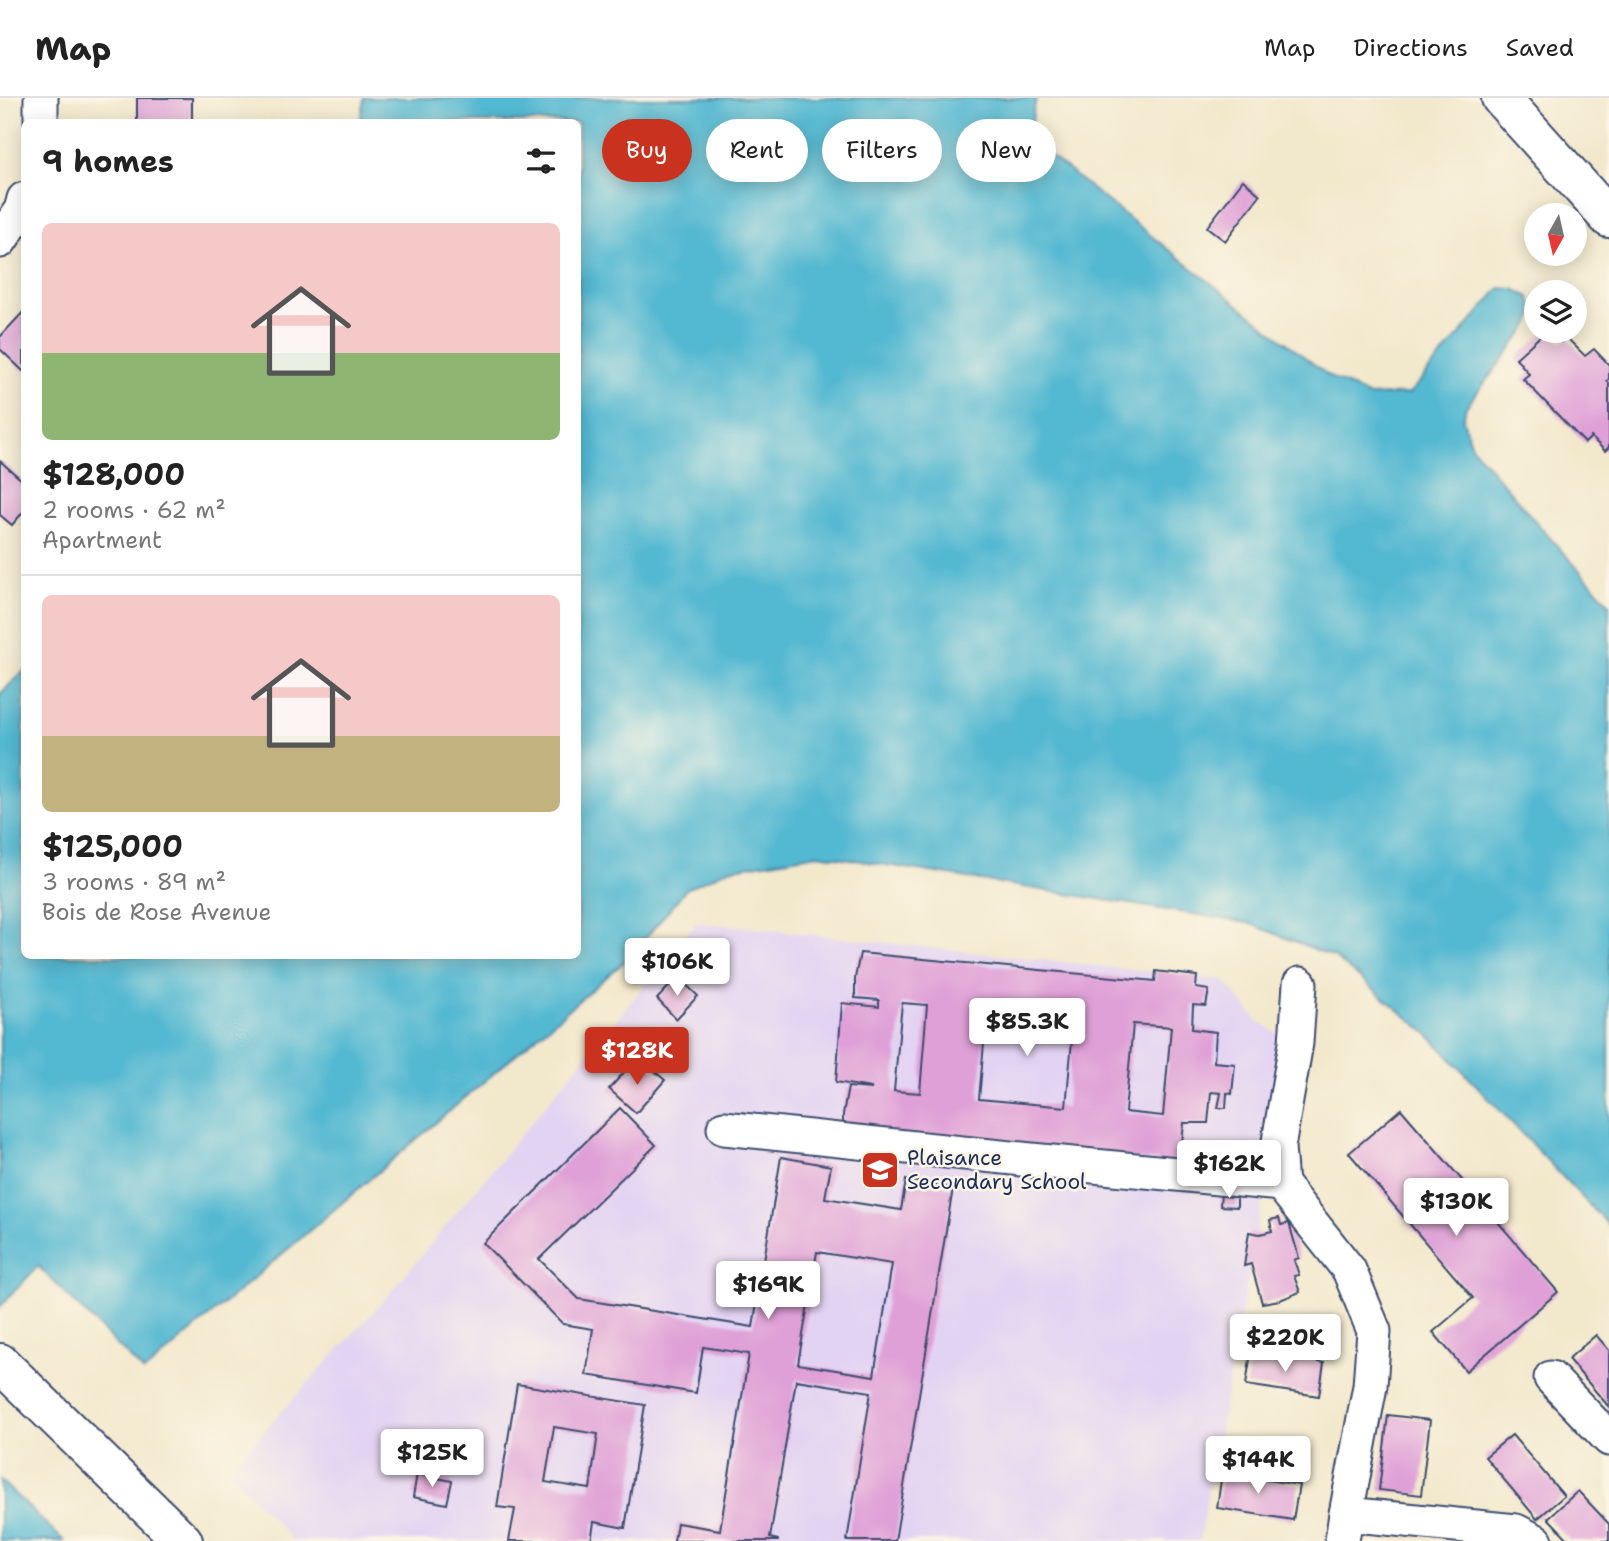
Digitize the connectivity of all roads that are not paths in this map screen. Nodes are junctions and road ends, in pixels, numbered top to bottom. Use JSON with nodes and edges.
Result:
{"nodes":[{"id":1,"x":41,"y":98,"type":"edge"},
{"id":2,"x":1501,"y":98,"type":"edge"},
{"id":3,"x":41,"y":119,"type":"edge"},
{"id":4,"x":21,"y":210,"type":"edge"},
{"id":5,"x":1607,"y":211,"type":"edge"},
{"id":6,"x":0,"y":241,"type":"edge"},
{"id":7,"x":1300,"y":984,"type":"dead end"},
{"id":8,"x":724,"y":1128,"type":"dead end"},
{"id":9,"x":1281,"y":1184,"type":"junction"},
{"id":10,"x":0,"y":1363,"type":"edge"},
{"id":11,"x":1551,"y":1378,"type":"dead end"},
{"id":12,"x":1609,"y":1439,"type":"edge"},
{"id":13,"x":1344,"y":1527,"type":"edge"},
{"id":14,"x":183,"y":1541,"type":"edge"},
{"id":15,"x":1536,"y":1541,"type":"edge"}],
"edges":[{"from":1,"to":3,"type":"street"},
{"from":2,"to":5,"type":"main road"},
{"from":4,"to":6,"type":"street"},
{"from":7,"to":9,"type":"street"},
{"from":8,"to":9,"type":"street"},
{"from":9,"to":13,"type":"street"},
{"from":10,"to":14,"type":"main road"},
{"from":11,"to":12,"type":"street"},
{"from":13,"to":15,"type":"street"}]}
